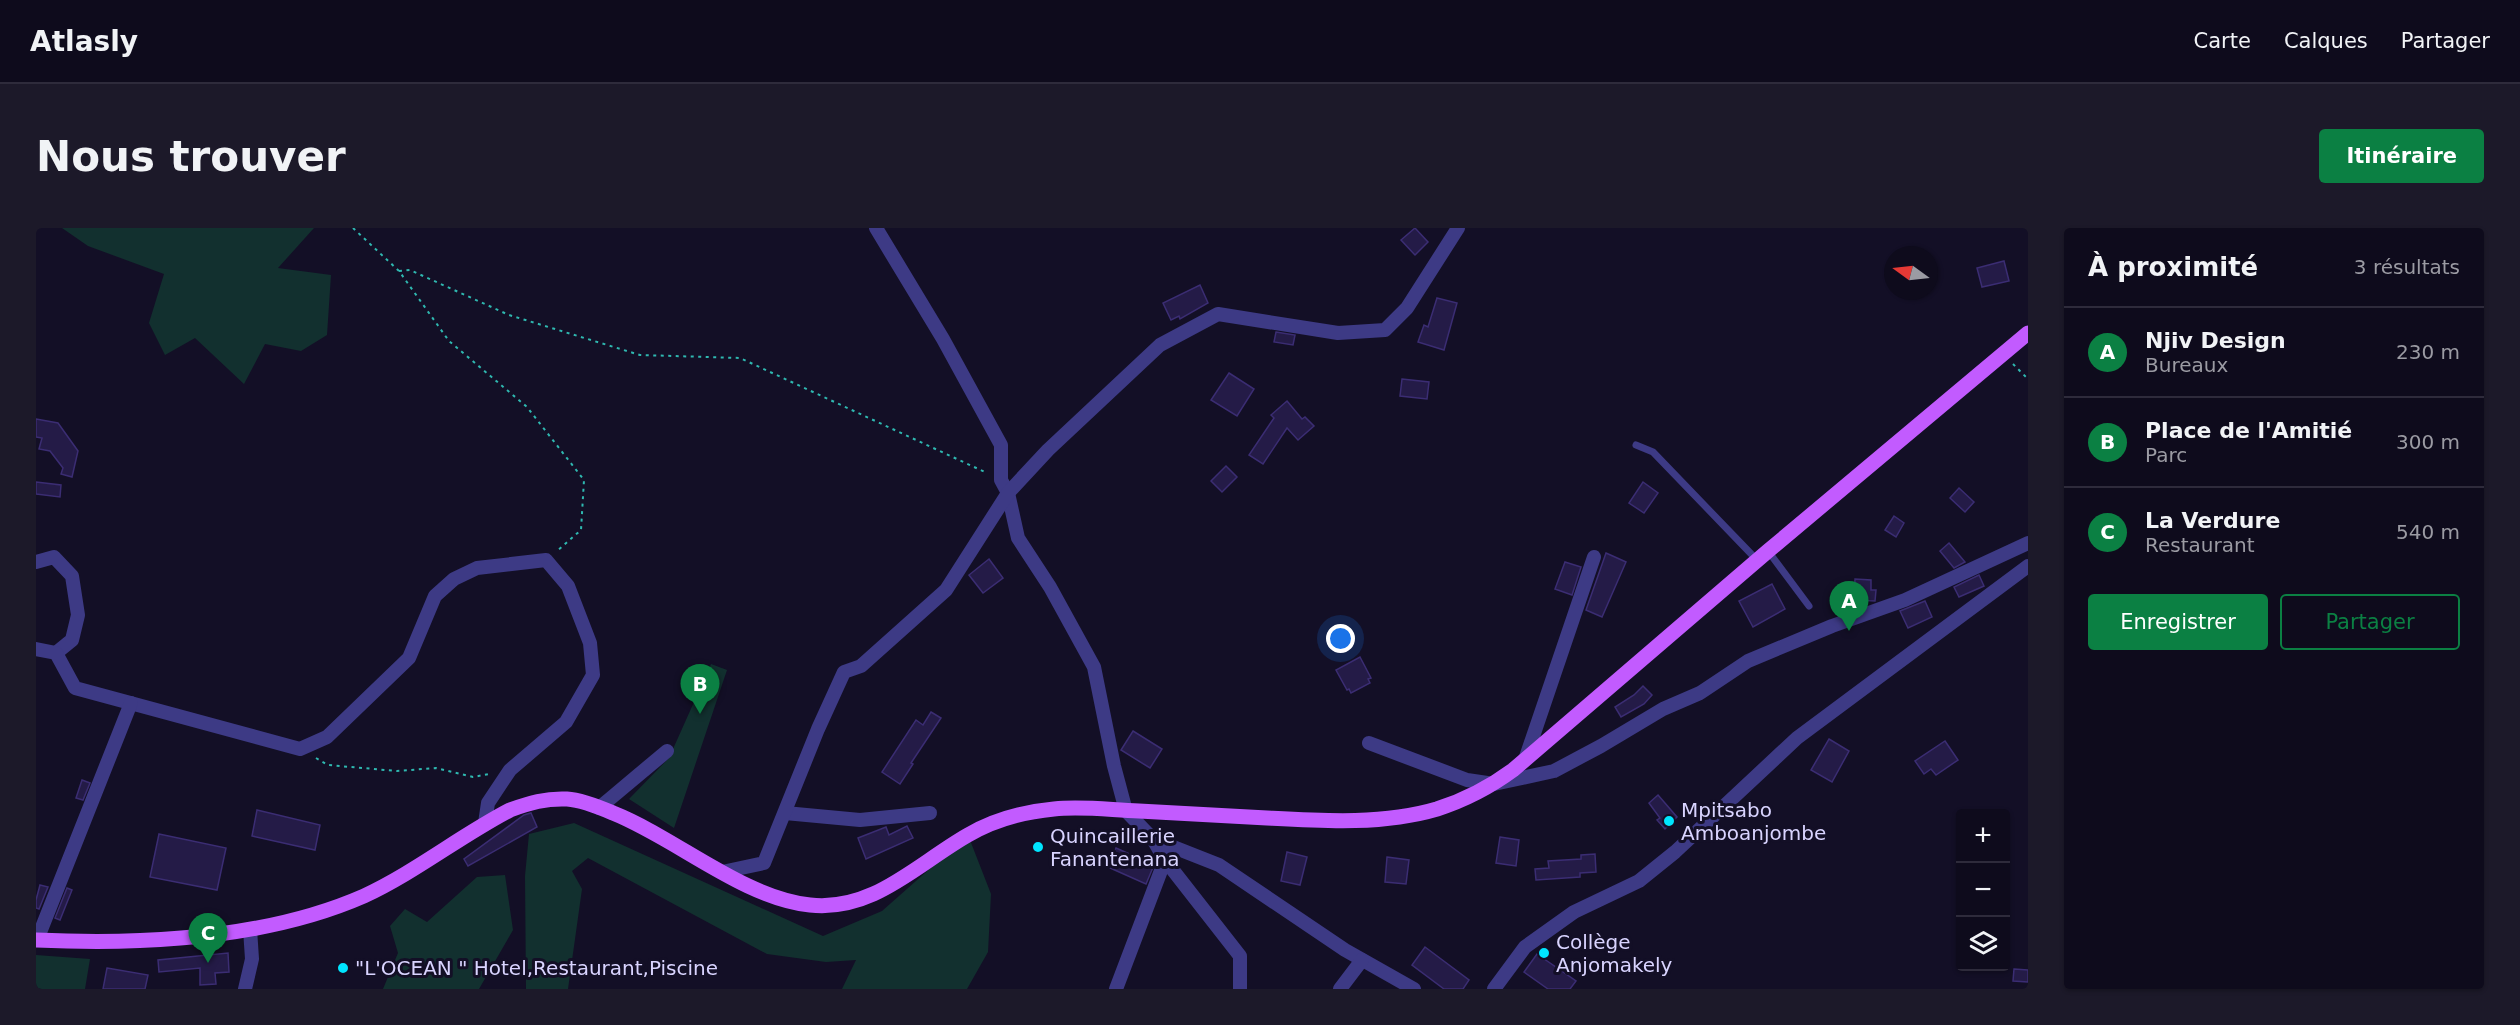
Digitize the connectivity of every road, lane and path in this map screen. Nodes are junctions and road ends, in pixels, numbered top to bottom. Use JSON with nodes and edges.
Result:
{"nodes":[{"id":1,"x":353,"y":228,"type":"edge"},
{"id":2,"x":876,"y":228,"type":"edge"},
{"id":3,"x":1458,"y":228,"type":"edge"},
{"id":4,"x":399,"y":272,"type":"junction"},
{"id":5,"x":2028,"y":333,"type":"edge"},
{"id":6,"x":2003,"y":353,"type":"junction"},
{"id":7,"x":2028,"y":379,"type":"edge"},
{"id":8,"x":1635,"y":445,"type":"dead end"},
{"id":9,"x":1001,"y":480,"type":"junction"},
{"id":10,"x":1008,"y":493,"type":"junction"},
{"id":11,"x":2028,"y":543,"type":"edge"},
{"id":12,"x":1763,"y":556,"type":"junction"},
{"id":13,"x":1594,"y":557,"type":"dead end"},
{"id":14,"x":546,"y":560,"type":"junction"},
{"id":15,"x":36,"y":562,"type":"edge"},
{"id":16,"x":2028,"y":566,"type":"edge"},
{"id":17,"x":1809,"y":606,"type":"dead end"},
{"id":18,"x":36,"y":649,"type":"edge"},
{"id":19,"x":56,"y":653,"type":"junction"},
{"id":20,"x":131,"y":703,"type":"junction"},
{"id":21,"x":1369,"y":742,"type":"dead end"},
{"id":22,"x":300,"y":749,"type":"junction"},
{"id":23,"x":667,"y":751,"type":"dead end"},
{"id":24,"x":1526,"y":757,"type":"junction"},
{"id":25,"x":510,"y":770,"type":"junction"},
{"id":26,"x":1494,"y":784,"type":"junction"},
{"id":27,"x":599,"y":808,"type":"junction"},
{"id":28,"x":1126,"y":811,"type":"junction"},
{"id":29,"x":785,"y":813,"type":"junction"},
{"id":30,"x":930,"y":813,"type":"dead end"},
{"id":31,"x":485,"y":823,"type":"junction"},
{"id":32,"x":1153,"y":839,"type":"junction"},
{"id":33,"x":1165,"y":860,"type":"junction"},
{"id":34,"x":722,"y":872,"type":"junction"},
{"id":35,"x":250,"y":929,"type":"junction"},
{"id":36,"x":36,"y":940,"type":"edge"},
{"id":37,"x":1362,"y":960,"type":"junction"},
{"id":38,"x":245,"y":989,"type":"edge"},
{"id":39,"x":1116,"y":989,"type":"edge"},
{"id":40,"x":1240,"y":989,"type":"edge"},
{"id":41,"x":1340,"y":989,"type":"edge"},
{"id":42,"x":1414,"y":989,"type":"edge"},
{"id":43,"x":1494,"y":989,"type":"edge"}],
"edges":[{"from":1,"to":4,"type":"path"},
{"from":2,"to":9,"type":"street"},
{"from":3,"to":10,"type":"street"},
{"from":4,"to":9,"type":"path"},
{"from":4,"to":14,"type":"path"},
{"from":5,"to":6,"type":"main road"},
{"from":6,"to":7,"type":"path"},
{"from":6,"to":12,"type":"main road"},
{"from":8,"to":12,"type":"lane"},
{"from":9,"to":10,"type":"street"},
{"from":10,"to":28,"type":"street"},
{"from":10,"to":29,"type":"street"},
{"from":11,"to":26,"type":"street"},
{"from":12,"to":17,"type":"lane"},
{"from":12,"to":24,"type":"main road"},
{"from":13,"to":24,"type":"street"},
{"from":14,"to":22,"type":"street"},
{"from":14,"to":25,"type":"street"},
{"from":15,"to":19,"type":"street"},
{"from":16,"to":43,"type":"street"},
{"from":18,"to":19,"type":"street"},
{"from":19,"to":20,"type":"street"},
{"from":20,"to":22,"type":"street"},
{"from":20,"to":36,"type":"street"},
{"from":21,"to":26,"type":"street"},
{"from":22,"to":25,"type":"path"},
{"from":23,"to":27,"type":"street"},
{"from":24,"to":26,"type":"main road"},
{"from":25,"to":31,"type":"street"},
{"from":26,"to":28,"type":"main road"},
{"from":27,"to":31,"type":"main road"},
{"from":27,"to":34,"type":"main road"},
{"from":28,"to":32,"type":"street"},
{"from":28,"to":34,"type":"main road"},
{"from":29,"to":30,"type":"street"},
{"from":29,"to":34,"type":"street"},
{"from":31,"to":35,"type":"main road"},
{"from":32,"to":33,"type":"street"},
{"from":32,"to":37,"type":"street"},
{"from":33,"to":39,"type":"street"},
{"from":33,"to":40,"type":"street"},
{"from":35,"to":36,"type":"main road"},
{"from":35,"to":38,"type":"street"},
{"from":37,"to":41,"type":"street"},
{"from":37,"to":42,"type":"street"}]}
